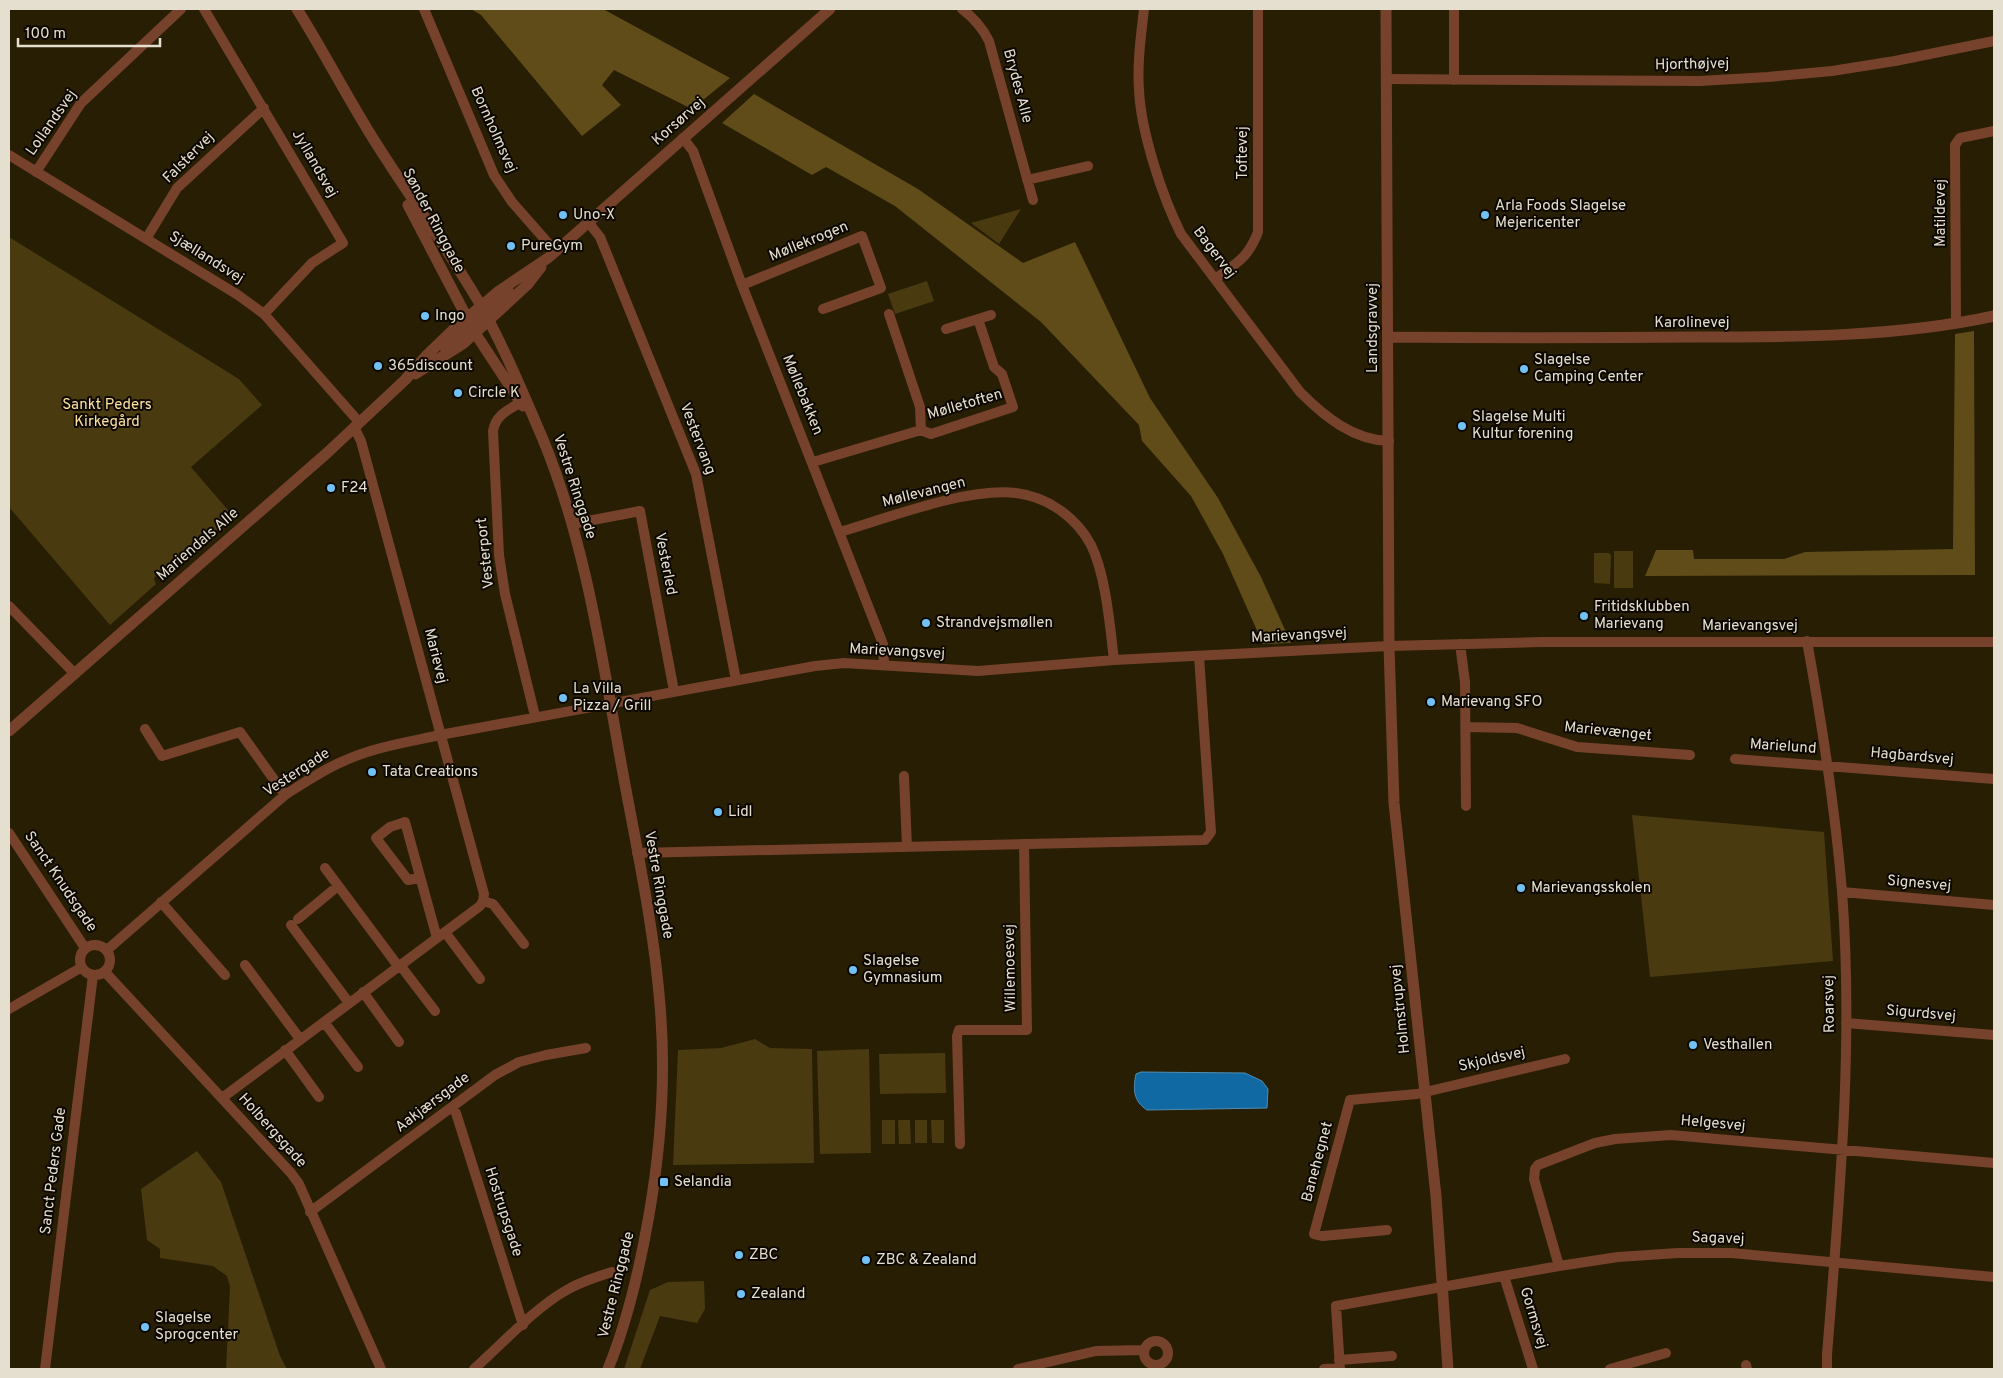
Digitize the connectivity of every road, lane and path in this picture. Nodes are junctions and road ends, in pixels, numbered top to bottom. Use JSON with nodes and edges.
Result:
{"nodes":[{"id":1,"x":181,"y":9,"type":"edge"},
{"id":2,"x":204,"y":9,"type":"edge"},
{"id":3,"x":297,"y":9,"type":"edge"},
{"id":4,"x":424,"y":9,"type":"edge"},
{"id":5,"x":830,"y":9,"type":"edge"},
{"id":6,"x":962,"y":9,"type":"edge"},
{"id":7,"x":1144,"y":9,"type":"edge"},
{"id":8,"x":1258,"y":9,"type":"edge"},
{"id":9,"x":1386,"y":9,"type":"edge"},
{"id":10,"x":1454,"y":9,"type":"edge"},
{"id":11,"x":1994,"y":41,"type":"edge"},
{"id":12,"x":1386,"y":80,"type":"junction"},
{"id":13,"x":1454,"y":80,"type":"junction"},
{"id":14,"x":264,"y":108,"type":"junction"},
{"id":15,"x":1994,"y":131,"type":"edge"},
{"id":16,"x":372,"y":138,"type":"junction"},
{"id":17,"x":683,"y":138,"type":"junction"},
{"id":18,"x":9,"y":154,"type":"edge"},
{"id":19,"x":1088,"y":166,"type":"dead end"},
{"id":20,"x":36,"y":172,"type":"junction"},
{"id":21,"x":1027,"y":180,"type":"junction"},
{"id":22,"x":1033,"y":200,"type":"dead end"},
{"id":23,"x":588,"y":222,"type":"junction"},
{"id":24,"x":146,"y":238,"type":"junction"},
{"id":25,"x":552,"y":254,"type":"junction"},
{"id":26,"x":1215,"y":279,"type":"junction"},
{"id":27,"x":742,"y":285,"type":"junction"},
{"id":28,"x":823,"y":309,"type":"dead end"},
{"id":29,"x":264,"y":314,"type":"junction"},
{"id":30,"x":889,"y":314,"type":"dead end"},
{"id":31,"x":991,"y":315,"type":"dead end"},
{"id":32,"x":1994,"y":316,"type":"edge"},
{"id":33,"x":478,"y":319,"type":"junction"},
{"id":34,"x":978,"y":319,"type":"junction"},
{"id":35,"x":1956,"y":323,"type":"junction"},
{"id":36,"x":946,"y":329,"type":"dead end"},
{"id":37,"x":1388,"y":338,"type":"junction"},
{"id":38,"x":405,"y":380,"type":"junction"},
{"id":39,"x":522,"y":402,"type":"junction"},
{"id":40,"x":357,"y":425,"type":"junction"},
{"id":41,"x":921,"y":430,"type":"junction"},
{"id":42,"x":1389,"y":441,"type":"junction"},
{"id":43,"x":813,"y":462,"type":"junction"},
{"id":44,"x":572,"y":524,"type":"junction"},
{"id":45,"x":840,"y":532,"type":"junction"},
{"id":46,"x":9,"y":606,"type":"edge"},
{"id":47,"x":1808,"y":641,"type":"junction"},
{"id":48,"x":1994,"y":642,"type":"edge"},
{"id":49,"x":1460,"y":644,"type":"junction"},
{"id":50,"x":1388,"y":646,"type":"junction"},
{"id":51,"x":1200,"y":656,"type":"junction"},
{"id":52,"x":1114,"y":660,"type":"junction"},
{"id":53,"x":884,"y":665,"type":"junction"},
{"id":54,"x":75,"y":674,"type":"junction"},
{"id":55,"x":736,"y":680,"type":"junction"},
{"id":56,"x":674,"y":691,"type":"junction"},
{"id":57,"x":610,"y":703,"type":"junction"},
{"id":58,"x":535,"y":716,"type":"junction"},
{"id":59,"x":1466,"y":727,"type":"junction"},
{"id":60,"x":145,"y":729,"type":"dead end"},
{"id":61,"x":9,"y":730,"type":"edge"},
{"id":62,"x":440,"y":735,"type":"junction"},
{"id":63,"x":1690,"y":755,"type":"dead end"},
{"id":64,"x":1735,"y":759,"type":"dead end"},
{"id":65,"x":1828,"y":766,"type":"junction"},
{"id":66,"x":904,"y":776,"type":"dead end"},
{"id":67,"x":1994,"y":779,"type":"edge"},
{"id":68,"x":285,"y":795,"type":"junction"},
{"id":69,"x":1466,"y":806,"type":"dead end"},
{"id":70,"x":9,"y":832,"type":"edge"},
{"id":71,"x":1024,"y":844,"type":"junction"},
{"id":72,"x":907,"y":847,"type":"junction"},
{"id":73,"x":637,"y":853,"type":"junction"},
{"id":74,"x":325,"y":868,"type":"dead end"},
{"id":75,"x":420,"y":878,"type":"junction"},
{"id":76,"x":338,"y":886,"type":"junction"},
{"id":77,"x":1842,"y":892,"type":"junction"},
{"id":78,"x":483,"y":898,"type":"junction"},
{"id":79,"x":161,"y":902,"type":"junction"},
{"id":80,"x":1994,"y":905,"type":"edge"},
{"id":81,"x":441,"y":935,"type":"junction"},
{"id":82,"x":524,"y":944,"type":"dead end"},
{"id":83,"x":86,"y":948,"type":"junction"},
{"id":84,"x":107,"y":950,"type":"junction"},
{"id":85,"x":245,"y":965,"type":"dead end"},
{"id":86,"x":399,"y":966,"type":"junction"},
{"id":87,"x":82,"y":967,"type":"junction"},
{"id":88,"x":105,"y":972,"type":"junction"},
{"id":89,"x":225,"y":975,"type":"dead end"},
{"id":90,"x":93,"y":976,"type":"junction"},
{"id":91,"x":480,"y":978,"type":"dead end"},
{"id":92,"x":363,"y":992,"type":"junction"},
{"id":93,"x":349,"y":1003,"type":"junction"},
{"id":94,"x":9,"y":1009,"type":"edge"},
{"id":95,"x":435,"y":1011,"type":"dead end"},
{"id":96,"x":324,"y":1022,"type":"junction"},
{"id":97,"x":1846,"y":1023,"type":"junction"},
{"id":98,"x":1994,"y":1035,"type":"edge"},
{"id":99,"x":300,"y":1039,"type":"junction"},
{"id":100,"x":399,"y":1042,"type":"dead end"},
{"id":101,"x":586,"y":1048,"type":"dead end"},
{"id":102,"x":285,"y":1050,"type":"junction"},
{"id":103,"x":1565,"y":1058,"type":"dead end"},
{"id":104,"x":358,"y":1067,"type":"dead end"},
{"id":105,"x":1425,"y":1091,"type":"junction"},
{"id":106,"x":319,"y":1097,"type":"dead end"},
{"id":107,"x":222,"y":1098,"type":"junction"},
{"id":108,"x":452,"y":1108,"type":"junction"},
{"id":109,"x":960,"y":1144,"type":"dead end"},
{"id":110,"x":1842,"y":1150,"type":"junction"},
{"id":111,"x":1994,"y":1163,"type":"edge"},
{"id":112,"x":310,"y":1212,"type":"junction"},
{"id":113,"x":1387,"y":1230,"type":"dead end"},
{"id":114,"x":1834,"y":1262,"type":"junction"},
{"id":115,"x":1559,"y":1266,"type":"junction"},
{"id":116,"x":612,"y":1272,"type":"dead end"},
{"id":117,"x":1504,"y":1276,"type":"junction"},
{"id":118,"x":1994,"y":1277,"type":"edge"},
{"id":119,"x":1442,"y":1287,"type":"junction"},
{"id":120,"x":523,"y":1325,"type":"junction"},
{"id":121,"x":1144,"y":1350,"type":"dead end"},
{"id":122,"x":1666,"y":1353,"type":"dead end"},
{"id":123,"x":1392,"y":1356,"type":"dead end"},
{"id":124,"x":1340,"y":1366,"type":"edge"},
{"id":125,"x":45,"y":1369,"type":"edge"},
{"id":126,"x":381,"y":1369,"type":"edge"},
{"id":127,"x":474,"y":1369,"type":"edge"},
{"id":128,"x":608,"y":1369,"type":"edge"},
{"id":129,"x":1018,"y":1369,"type":"edge"},
{"id":130,"x":1324,"y":1369,"type":"edge"},
{"id":131,"x":1448,"y":1369,"type":"edge"},
{"id":132,"x":1533,"y":1369,"type":"edge"},
{"id":133,"x":1610,"y":1369,"type":"edge"},
{"id":134,"x":1827,"y":1369,"type":"edge"}],
"edges":[{"from":1,"to":20,"type":"street","name":"Lollandsvej"},
{"from":2,"to":14,"type":"street","name":"Jyllandsvej"},
{"from":3,"to":16,"type":"street","name":"Sønder Ringgade"},
{"from":4,"to":25,"type":"street","name":"Bornholmsvej"},
{"from":5,"to":17,"type":"street","name":"Korsørvej"},
{"from":6,"to":21,"type":"street","name":"Brydes Alle"},
{"from":7,"to":26,"type":"street","name":"Bagervej"},
{"from":8,"to":26,"type":"street","name":"Toftevej"},
{"from":9,"to":12,"type":"street","name":"Landsgravvej"},
{"from":10,"to":13,"type":"street"},
{"from":11,"to":13,"type":"street","name":"Hjorthøjvej"},
{"from":12,"to":13,"type":"street","name":"Hjorthøjvej"},
{"from":12,"to":37,"type":"street","name":"Landsgravvej"},
{"from":14,"to":24,"type":"street","name":"Falstervej"},
{"from":14,"to":29,"type":"street","name":"Jyllandsvej"},
{"from":15,"to":35,"type":"street","name":"Matildevej"},
{"from":16,"to":33,"type":"street","name":"Sønder Ringgade"},
{"from":16,"to":33,"type":"street","name":"Sønder Ringgade"},
{"from":17,"to":23,"type":"street","name":"Korsørvej"},
{"from":17,"to":27,"type":"street","name":"Møllebakken"},
{"from":18,"to":20,"type":"street","name":"Sjællandsvej"},
{"from":19,"to":21,"type":"street"},
{"from":20,"to":24,"type":"street","name":"Sjællandsvej"},
{"from":21,"to":22,"type":"street","name":"Brydes Alle"},
{"from":23,"to":25,"type":"street","name":"Korsørvej"},
{"from":23,"to":55,"type":"street","name":"Vestervang"},
{"from":24,"to":29,"type":"street","name":"Sjællandsvej"},
{"from":25,"to":33,"type":"street","name":"Korsørvej"},
{"from":26,"to":42,"type":"street","name":"Bagervej"},
{"from":27,"to":28,"type":"street","name":"Møllekrogen"},
{"from":27,"to":43,"type":"street","name":"Møllebakken"},
{"from":29,"to":40,"type":"street","name":"Sjællandsvej"},
{"from":30,"to":41,"type":"street","name":"Mølletoften"},
{"from":31,"to":34,"type":"street"},
{"from":32,"to":35,"type":"street","name":"Karolinevej"},
{"from":33,"to":38,"type":"street","name":"Mariendals Alle"},
{"from":33,"to":38,"type":"street","name":"Mariendals Alle"},
{"from":33,"to":39,"type":"street","name":"Vestre Ringgade"},
{"from":33,"to":39,"type":"street","name":"Vestre Ringgade"},
{"from":34,"to":36,"type":"street"},
{"from":34,"to":41,"type":"street","name":"Mølletoften"},
{"from":35,"to":37,"type":"street","name":"Karolinevej"},
{"from":37,"to":42,"type":"street","name":"Landsgravvej"},
{"from":38,"to":40,"type":"street","name":"Mariendals Alle"},
{"from":39,"to":44,"type":"street","name":"Vestre Ringgade"},
{"from":39,"to":58,"type":"street","name":"Vesterport"},
{"from":40,"to":54,"type":"street","name":"Mariendals Alle"},
{"from":40,"to":62,"type":"street","name":"Marievej"},
{"from":41,"to":43,"type":"street","name":"Mølletoften"},
{"from":42,"to":50,"type":"street","name":"Landsgravvej"},
{"from":43,"to":45,"type":"street","name":"Møllebakken"},
{"from":44,"to":56,"type":"street","name":"Vesterled"},
{"from":44,"to":57,"type":"street","name":"Vestre Ringgade"},
{"from":45,"to":52,"type":"street","name":"Møllevangen"},
{"from":45,"to":53,"type":"street","name":"Møllebakken"},
{"from":46,"to":54,"type":"street"},
{"from":47,"to":48,"type":"street","name":"Marievangsvej"},
{"from":47,"to":49,"type":"street","name":"Marievangsvej"},
{"from":47,"to":65,"type":"street","name":"Roarsvej"},
{"from":49,"to":50,"type":"street","name":"Marievangsvej"},
{"from":49,"to":59,"type":"street"},
{"from":50,"to":51,"type":"street","name":"Marievangsvej"},
{"from":50,"to":105,"type":"street","name":"Holmstrupvej"},
{"from":51,"to":52,"type":"street","name":"Marievangsvej"},
{"from":51,"to":71,"type":"street"},
{"from":52,"to":53,"type":"street","name":"Marievangsvej"},
{"from":53,"to":55,"type":"street","name":"Marievangsvej"},
{"from":54,"to":61,"type":"street","name":"Mariendals Alle"},
{"from":55,"to":56,"type":"street","name":"Marievangsvej"},
{"from":56,"to":57,"type":"street","name":"Marievangsvej"},
{"from":57,"to":58,"type":"street","name":"Vestergade"},
{"from":57,"to":73,"type":"street","name":"Vestre Ringgade"},
{"from":58,"to":62,"type":"street","name":"Vestergade"},
{"from":59,"to":63,"type":"street","name":"Marievænget"},
{"from":59,"to":69,"type":"street"},
{"from":60,"to":68,"type":"street"},
{"from":62,"to":68,"type":"street","name":"Vestergade"},
{"from":62,"to":78,"type":"street","name":"Marievej"},
{"from":64,"to":65,"type":"street","name":"Marielund"},
{"from":65,"to":67,"type":"street","name":"Hagbardsvej"},
{"from":65,"to":77,"type":"street","name":"Roarsvej"},
{"from":66,"to":72,"type":"street"},
{"from":68,"to":79,"type":"street","name":"Vestergade"},
{"from":70,"to":83,"type":"street","name":"Sanct Knudsgade"},
{"from":71,"to":72,"type":"street"},
{"from":71,"to":109,"type":"street","name":"Willemoesvej"},
{"from":72,"to":73,"type":"street"},
{"from":73,"to":128,"type":"street","name":"Vestre Ringgade"},
{"from":74,"to":76,"type":"street"},
{"from":75,"to":75,"type":"street"},
{"from":75,"to":81,"type":"street"},
{"from":76,"to":86,"type":"street"},
{"from":76,"to":93,"type":"street"},
{"from":77,"to":80,"type":"street","name":"Signesvej"},
{"from":77,"to":97,"type":"street","name":"Roarsvej"},
{"from":78,"to":81,"type":"street"},
{"from":78,"to":82,"type":"street"},
{"from":79,"to":84,"type":"street","name":"Vestergade"},
{"from":79,"to":89,"type":"street"},
{"from":81,"to":86,"type":"street"},
{"from":81,"to":91,"type":"street"},
{"from":83,"to":84,"type":"street"},
{"from":83,"to":87,"type":"street"},
{"from":84,"to":88,"type":"street"},
{"from":85,"to":99,"type":"street"},
{"from":86,"to":92,"type":"street"},
{"from":86,"to":95,"type":"street"},
{"from":87,"to":90,"type":"street"},
{"from":87,"to":94,"type":"street"},
{"from":88,"to":90,"type":"street"},
{"from":88,"to":107,"type":"street","name":"Holbergsgade"},
{"from":90,"to":125,"type":"street","name":"Sanct Peders Gade"},
{"from":92,"to":93,"type":"street"},
{"from":92,"to":100,"type":"street"},
{"from":93,"to":96,"type":"street"},
{"from":96,"to":99,"type":"street"},
{"from":96,"to":104,"type":"street"},
{"from":97,"to":98,"type":"street","name":"Sigurdsvej"},
{"from":97,"to":110,"type":"street","name":"Roarsvej"},
{"from":99,"to":102,"type":"street"},
{"from":101,"to":108,"type":"street","name":"Aakjærsgade"},
{"from":102,"to":106,"type":"street"},
{"from":102,"to":107,"type":"street"},
{"from":103,"to":105,"type":"street","name":"Skjoldsvej"},
{"from":105,"to":113,"type":"street","name":"Banehegnet"},
{"from":105,"to":119,"type":"street","name":"Holmstrupvej"},
{"from":107,"to":112,"type":"street","name":"Holbergsgade"},
{"from":108,"to":112,"type":"street","name":"Aakjærsgade"},
{"from":108,"to":120,"type":"street","name":"Hostrupsgade"},
{"from":110,"to":111,"type":"street","name":"Helgesvej"},
{"from":110,"to":114,"type":"street","name":"Roarsvej"},
{"from":110,"to":115,"type":"street","name":"Helgesvej"},
{"from":112,"to":126,"type":"street","name":"Holbergsgade"},
{"from":114,"to":115,"type":"street","name":"Sagavej"},
{"from":114,"to":118,"type":"street","name":"Sagavej"},
{"from":114,"to":134,"type":"street","name":"Roarsvej"},
{"from":115,"to":117,"type":"street","name":"Sagavej"},
{"from":116,"to":120,"type":"street"},
{"from":117,"to":119,"type":"street","name":"Sagavej"},
{"from":117,"to":132,"type":"street","name":"Gormsvej"},
{"from":119,"to":124,"type":"street","name":"Sagavej"},
{"from":119,"to":131,"type":"street","name":"Holmstrupvej"},
{"from":120,"to":127,"type":"street"},
{"from":121,"to":129,"type":"street"},
{"from":122,"to":133,"type":"street"},
{"from":123,"to":124,"type":"street"},
{"from":124,"to":130,"type":"street"}]}
